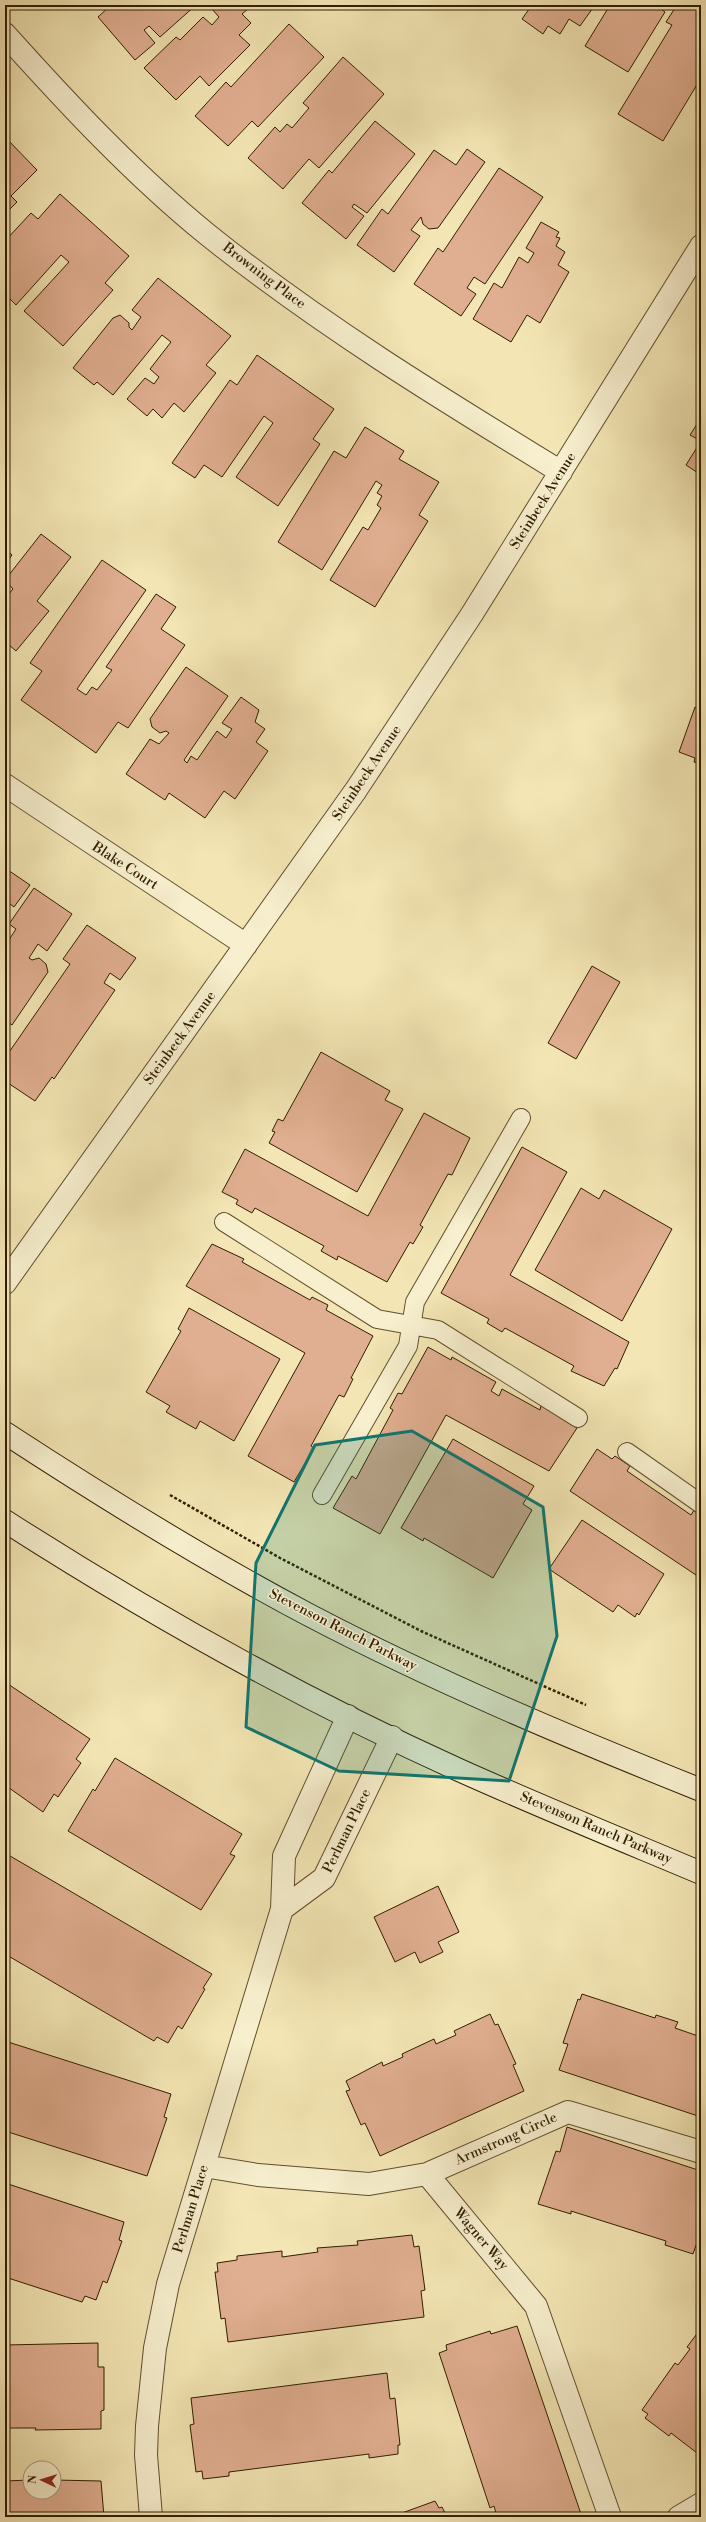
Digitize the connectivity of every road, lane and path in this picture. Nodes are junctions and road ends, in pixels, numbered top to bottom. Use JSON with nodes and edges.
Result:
{"nodes":[{"id":1,"x":5,"y":34,"type":"edge"},
{"id":2,"x":701,"y":246,"type":"edge"},
{"id":3,"x":561,"y":472,"type":"junction"},
{"id":4,"x":5,"y":785,"type":"edge"},
{"id":5,"x":246,"y":945,"type":"junction"},
{"id":6,"x":521,"y":1118,"type":"dead end"},
{"id":7,"x":224,"y":1222,"type":"dead end"},
{"id":8,"x":5,"y":1283,"type":"edge"},
{"id":9,"x":411,"y":1324,"type":"junction"},
{"id":10,"x":578,"y":1418,"type":"dead end"},
{"id":11,"x":5,"y":1433,"type":"edge"},
{"id":12,"x":626,"y":1452,"type":"dead end"},
{"id":13,"x":165,"y":1493,"type":"dead end"},
{"id":14,"x":322,"y":1495,"type":"dead end"},
{"id":15,"x":701,"y":1504,"type":"edge"},
{"id":16,"x":5,"y":1522,"type":"edge"},
{"id":17,"x":588,"y":1706,"type":"dead end"},
{"id":18,"x":348,"y":1716,"type":"junction"},
{"id":19,"x":392,"y":1737,"type":"junction"},
{"id":20,"x":701,"y":1790,"type":"edge"},
{"id":21,"x":701,"y":1873,"type":"edge"},
{"id":22,"x":282,"y":1909,"type":"junction"},
{"id":23,"x":701,"y":2152,"type":"edge"},
{"id":24,"x":204,"y":2166,"type":"junction"},
{"id":25,"x":427,"y":2174,"type":"junction"},
{"id":26,"x":701,"y":2504,"type":"edge"},
{"id":27,"x":151,"y":2517,"type":"edge"},
{"id":28,"x":610,"y":2517,"type":"edge"},
{"id":29,"x":679,"y":2517,"type":"edge"}],
"edges":[{"from":1,"to":3,"type":"street","name":"Browning Place"},
{"from":2,"to":3,"type":"street","name":"Steinbeck Avenue"},
{"from":3,"to":5,"type":"street","name":"Steinbeck Avenue"},
{"from":4,"to":5,"type":"street","name":"Blake Court"},
{"from":5,"to":8,"type":"street","name":"Steinbeck Avenue"},
{"from":6,"to":9,"type":"lane"},
{"from":7,"to":9,"type":"lane"},
{"from":9,"to":10,"type":"lane"},
{"from":9,"to":14,"type":"lane"},
{"from":11,"to":20,"type":"street","name":"Stevenson Ranch Parkway"},
{"from":12,"to":15,"type":"lane"},
{"from":13,"to":17,"type":"path"},
{"from":16,"to":18,"type":"street","name":"Stevenson Ranch Parkway"},
{"from":18,"to":19,"type":"street","name":"Stevenson Ranch Parkway"},
{"from":18,"to":22,"type":"street","name":"Perlman Place"},
{"from":19,"to":21,"type":"street","name":"Stevenson Ranch Parkway"},
{"from":19,"to":22,"type":"street","name":"Perlman Place"},
{"from":22,"to":24,"type":"street","name":"Perlman Place"},
{"from":23,"to":25,"type":"street","name":"Armstrong Circle"},
{"from":24,"to":25,"type":"street"},
{"from":24,"to":27,"type":"street","name":"Perlman Place"},
{"from":25,"to":28,"type":"street","name":"Wagner Way"},
{"from":26,"to":29,"type":"street"}]}
